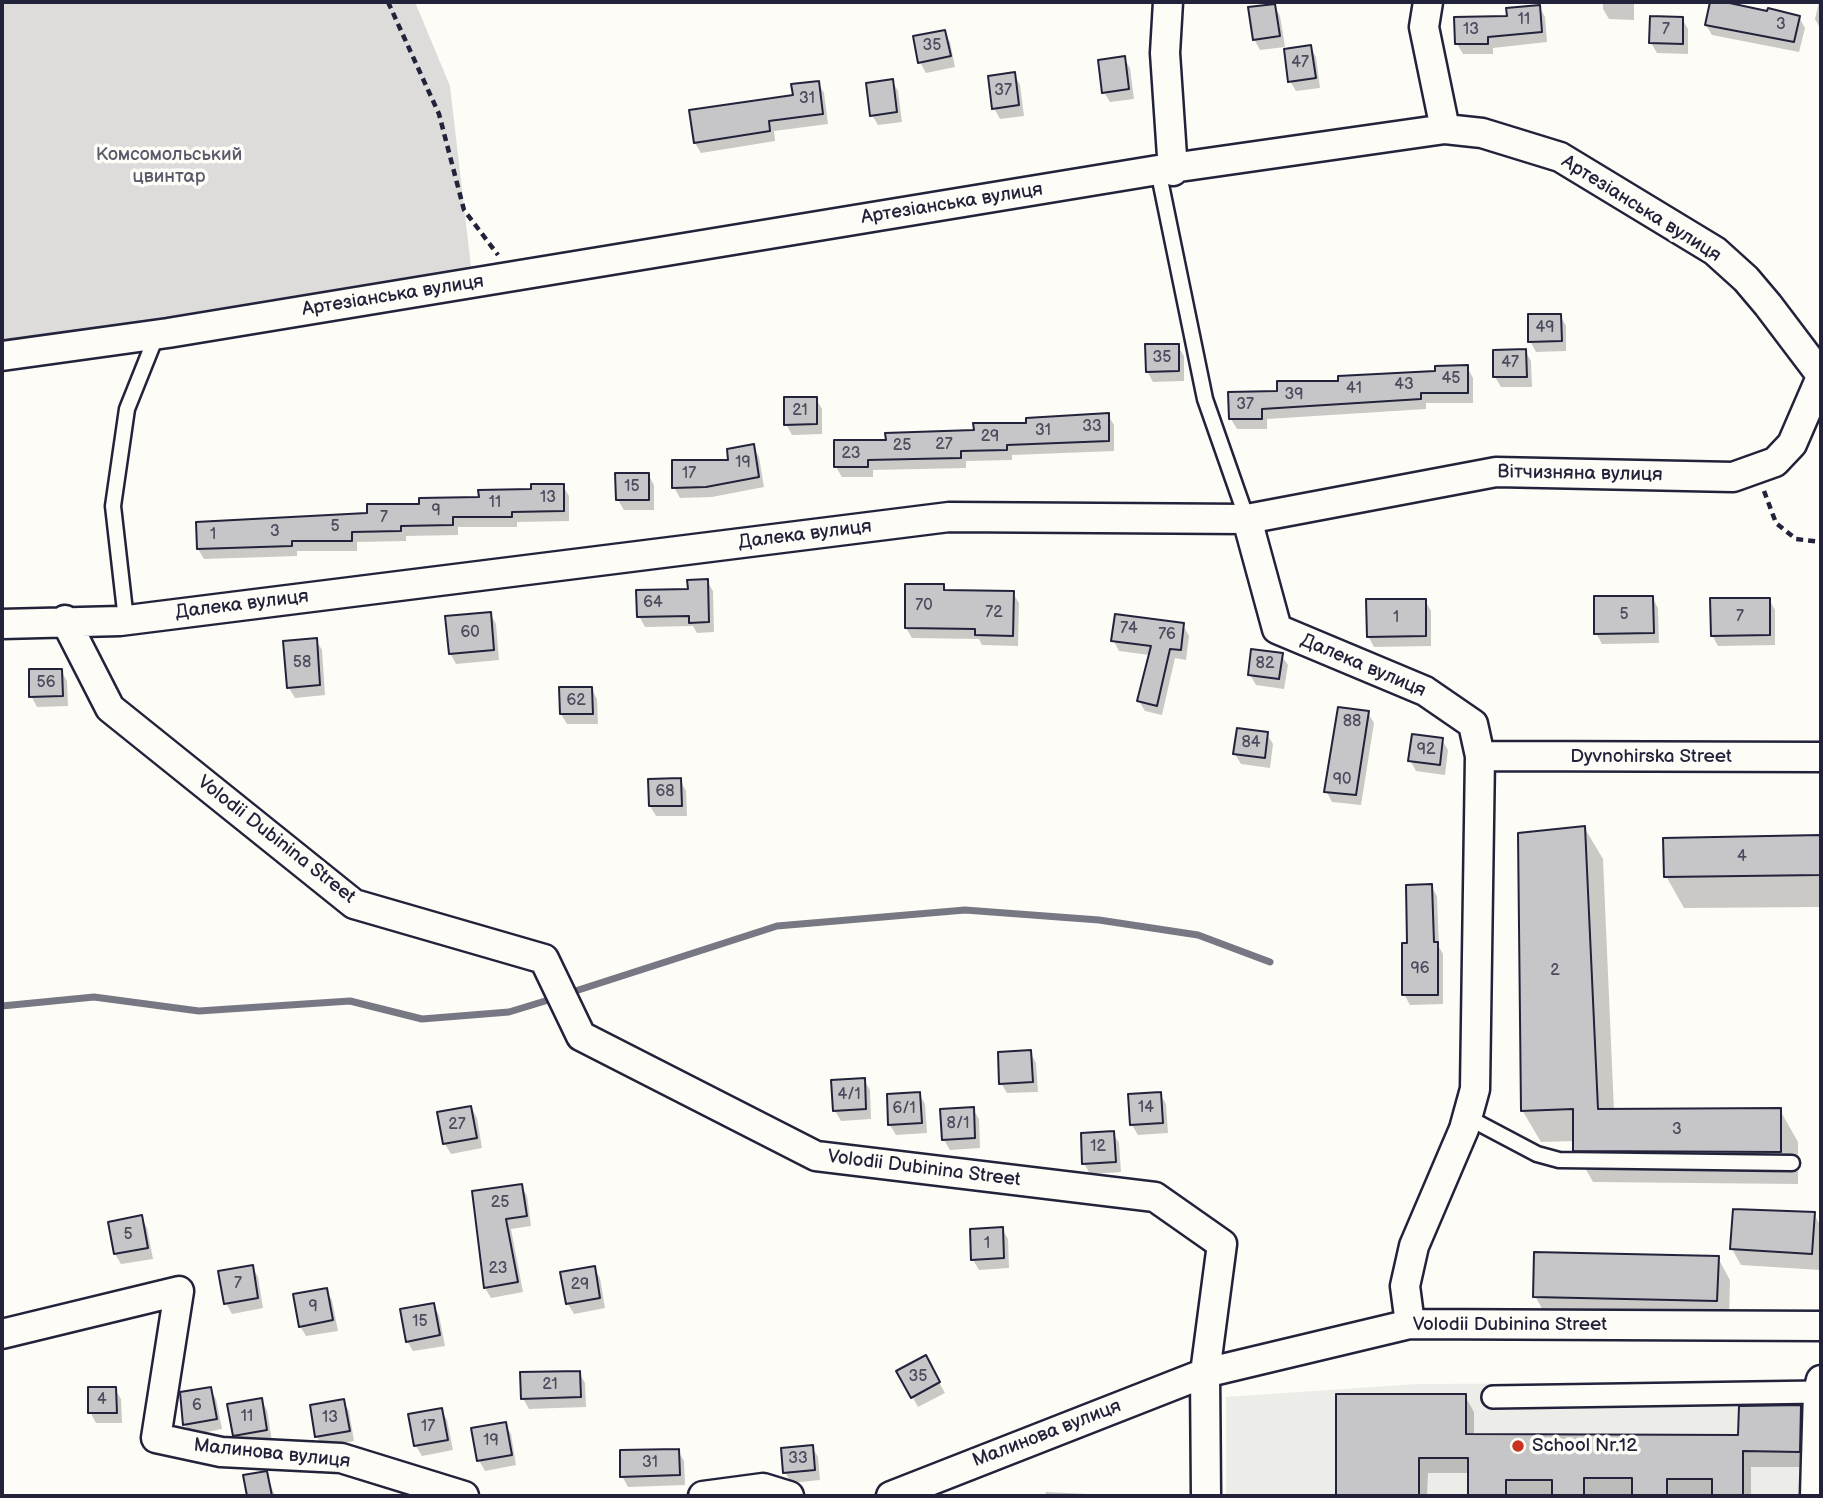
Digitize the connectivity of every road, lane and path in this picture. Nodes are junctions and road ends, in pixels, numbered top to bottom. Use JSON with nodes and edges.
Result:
{"nodes":[{"id":1,"x":388,"y":2,"type":"edge"},
{"id":2,"x":1168,"y":2,"type":"edge"},
{"id":3,"x":1428,"y":2,"type":"edge"},
{"id":4,"x":1445,"y":129,"type":"junction"},
{"id":5,"x":1166,"y":171,"type":"junction"},
{"id":6,"x":510,"y":277,"type":"junction"},
{"id":7,"x":157,"y":334,"type":"junction"},
{"id":8,"x":2,"y":356,"type":"edge"},
{"id":9,"x":1821,"y":376,"type":"edge"},
{"id":10,"x":1756,"y":471,"type":"junction"},
{"id":11,"x":1247,"y":519,"type":"junction"},
{"id":12,"x":1821,"y":542,"type":"edge"},
{"id":13,"x":65,"y":620,"type":"junction"},
{"id":14,"x":126,"y":620,"type":"junction"},
{"id":15,"x":2,"y":624,"type":"edge"},
{"id":16,"x":1480,"y":756,"type":"junction"},
{"id":17,"x":1821,"y":757,"type":"edge"},
{"id":18,"x":1467,"y":1117,"type":"junction"},
{"id":19,"x":1792,"y":1163,"type":"dead end"},
{"id":20,"x":1410,"y":1324,"type":"junction"},
{"id":21,"x":1821,"y":1326,"type":"edge"},
{"id":22,"x":2,"y":1334,"type":"edge"},
{"id":23,"x":1205,"y":1373,"type":"junction"},
{"id":24,"x":1819,"y":1386,"type":"edge"},
{"id":25,"x":1493,"y":1397,"type":"dead end"},
{"id":26,"x":1819,"y":1459,"type":"edge"},
{"id":27,"x":464,"y":1496,"type":"edge"},
{"id":28,"x":703,"y":1496,"type":"edge"},
{"id":29,"x":789,"y":1496,"type":"edge"},
{"id":30,"x":891,"y":1496,"type":"edge"},
{"id":31,"x":1206,"y":1496,"type":"edge"},
{"id":32,"x":1815,"y":1496,"type":"edge"}],
"edges":[{"from":1,"to":6,"type":"path"},
{"from":2,"to":5,"type":"street"},
{"from":3,"to":4,"type":"street"},
{"from":4,"to":5,"type":"street","name":"Артезіанська вулиця"},
{"from":4,"to":9,"type":"street","name":"Артезіанська вулиця"},
{"from":5,"to":6,"type":"street","name":"Артезіанська вулиця"},
{"from":5,"to":11,"type":"lane"},
{"from":6,"to":7,"type":"street","name":"Артезіанська вулиця"},
{"from":7,"to":8,"type":"street","name":"Артезіанська вулиця"},
{"from":7,"to":14,"type":"lane"},
{"from":9,"to":10,"type":"street","name":"Вітчизняна вулиця"},
{"from":10,"to":11,"type":"street","name":"Вітчизняна вулиця"},
{"from":10,"to":12,"type":"path"},
{"from":11,"to":14,"type":"street","name":"Далека вулиця"},
{"from":11,"to":16,"type":"street","name":"Далека вулиця"},
{"from":13,"to":14,"type":"street","name":"Далека вулиця"},
{"from":13,"to":15,"type":"street","name":"Далека вулиця"},
{"from":13,"to":23,"type":"street","name":"Volodii Dubinina Street"},
{"from":16,"to":17,"type":"street","name":"Dyvnohirska Street"},
{"from":16,"to":18,"type":"street"},
{"from":18,"to":19,"type":"lane"},
{"from":18,"to":20,"type":"street"},
{"from":20,"to":21,"type":"street","name":"Volodii Dubinina Street"},
{"from":20,"to":23,"type":"street","name":"Volodii Dubinina Street"},
{"from":22,"to":27,"type":"street","name":"Малинова вулиця"},
{"from":23,"to":30,"type":"street","name":"Малинова вулиця"},
{"from":23,"to":31,"type":"street"},
{"from":24,"to":25,"type":"street"},
{"from":24,"to":26,"type":"street"},
{"from":26,"to":32,"type":"street"},
{"from":28,"to":29,"type":"street"}]}
